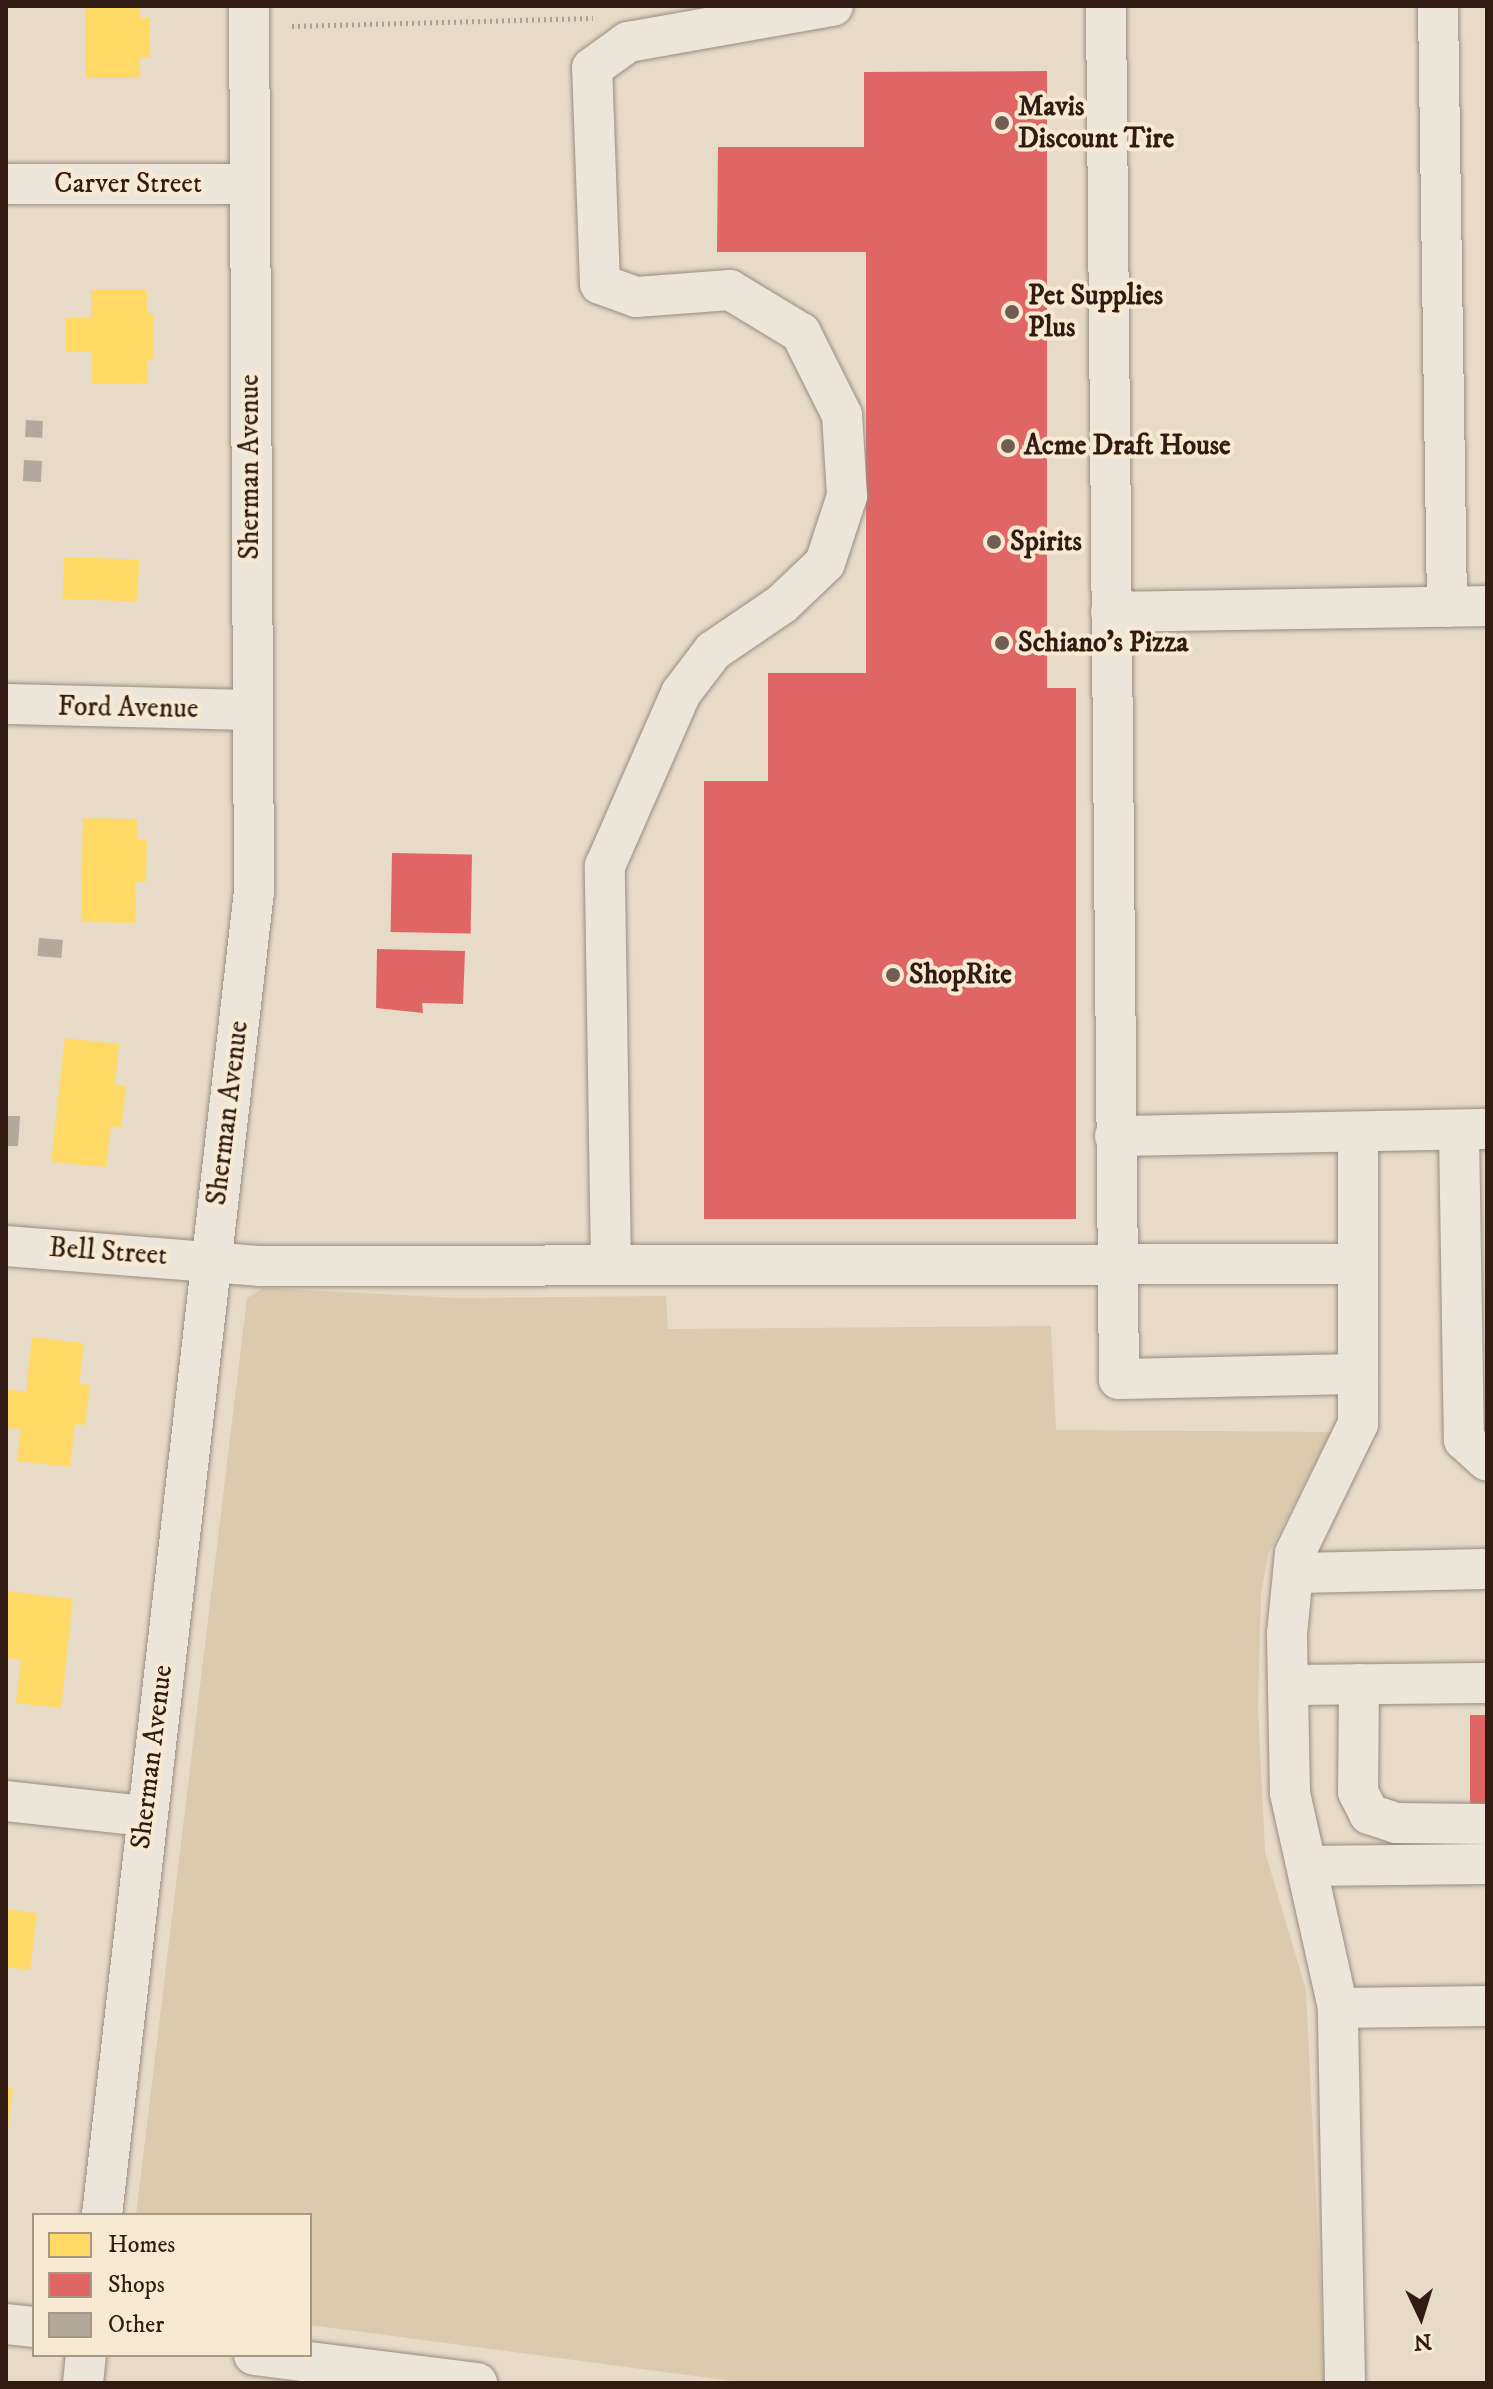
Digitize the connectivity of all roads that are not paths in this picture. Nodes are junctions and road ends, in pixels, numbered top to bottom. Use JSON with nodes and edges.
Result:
{"nodes":[{"id":1,"x":249,"y":6,"type":"edge"},
{"id":2,"x":833,"y":6,"type":"edge"},
{"id":3,"x":1106,"y":6,"type":"edge"},
{"id":4,"x":1438,"y":6,"type":"edge"},
{"id":5,"x":6,"y":184,"type":"edge"},
{"id":6,"x":250,"y":184,"type":"junction"},
{"id":7,"x":1487,"y":606,"type":"edge"},
{"id":8,"x":1447,"y":607,"type":"junction"},
{"id":9,"x":1111,"y":612,"type":"junction"},
{"id":10,"x":6,"y":704,"type":"edge"},
{"id":11,"x":251,"y":710,"type":"junction"},
{"id":12,"x":1473,"y":1130,"type":"edge"},
{"id":13,"x":1358,"y":1132,"type":"junction"},
{"id":14,"x":1115,"y":1136,"type":"junction"},
{"id":15,"x":1474,"y":1240,"type":"edge"},
{"id":16,"x":6,"y":1246,"type":"edge"},
{"id":17,"x":210,"y":1259,"type":"junction"},
{"id":18,"x":1117,"y":1264,"type":"junction"},
{"id":19,"x":1358,"y":1264,"type":"junction"},
{"id":20,"x":611,"y":1265,"type":"junction"},
{"id":21,"x":1358,"y":1374,"type":"junction"},
{"id":22,"x":1487,"y":1461,"type":"edge"},
{"id":23,"x":1487,"y":1569,"type":"edge"},
{"id":24,"x":1293,"y":1573,"type":"junction"},
{"id":25,"x":1487,"y":1683,"type":"edge"},
{"id":26,"x":1359,"y":1684,"type":"junction"},
{"id":27,"x":1288,"y":1685,"type":"junction"},
{"id":28,"x":6,"y":1801,"type":"edge"},
{"id":29,"x":144,"y":1816,"type":"junction"},
{"id":30,"x":1487,"y":1824,"type":"edge"},
{"id":31,"x":1487,"y":1864,"type":"edge"},
{"id":32,"x":1307,"y":1866,"type":"junction"},
{"id":33,"x":1487,"y":2006,"type":"edge"},
{"id":34,"x":1338,"y":2008,"type":"junction"},
{"id":35,"x":102,"y":2213,"type":"edge"},
{"id":36,"x":6,"y":2324,"type":"edge"},
{"id":37,"x":32,"y":2327,"type":"edge"},
{"id":38,"x":86,"y":2357,"type":"edge"},
{"id":39,"x":270,"y":2357,"type":"edge"},
{"id":40,"x":83,"y":2383,"type":"edge"},
{"id":41,"x":477,"y":2383,"type":"edge"},
{"id":42,"x":1345,"y":2383,"type":"edge"}],
"edges":[{"from":1,"to":6,"type":"street","name":"Sherman Avenue"},
{"from":2,"to":20,"type":"street"},
{"from":3,"to":9,"type":"street"},
{"from":4,"to":8,"type":"street"},
{"from":5,"to":6,"type":"street","name":"Carver Street"},
{"from":6,"to":11,"type":"street","name":"Sherman Avenue"},
{"from":7,"to":8,"type":"street"},
{"from":8,"to":9,"type":"street"},
{"from":9,"to":14,"type":"street"},
{"from":10,"to":11,"type":"street","name":"Ford Avenue"},
{"from":11,"to":17,"type":"street","name":"Sherman Avenue"},
{"from":12,"to":13,"type":"street"},
{"from":12,"to":15,"type":"street"},
{"from":13,"to":14,"type":"street"},
{"from":13,"to":19,"type":"street"},
{"from":14,"to":18,"type":"street"},
{"from":15,"to":22,"type":"street"},
{"from":16,"to":17,"type":"street","name":"Bell Street"},
{"from":17,"to":20,"type":"street","name":"Bell Street"},
{"from":17,"to":29,"type":"street","name":"Sherman Avenue"},
{"from":18,"to":19,"type":"street","name":"Bell Street"},
{"from":18,"to":20,"type":"street","name":"Bell Street"},
{"from":18,"to":21,"type":"street"},
{"from":19,"to":21,"type":"street"},
{"from":21,"to":24,"type":"street"},
{"from":23,"to":24,"type":"street"},
{"from":24,"to":27,"type":"street"},
{"from":25,"to":26,"type":"street"},
{"from":26,"to":27,"type":"street"},
{"from":26,"to":30,"type":"street"},
{"from":27,"to":32,"type":"street"},
{"from":28,"to":29,"type":"street"},
{"from":29,"to":35,"type":"street","name":"Sherman Avenue"},
{"from":31,"to":32,"type":"street"},
{"from":32,"to":34,"type":"street"},
{"from":33,"to":34,"type":"street"},
{"from":34,"to":42,"type":"street"},
{"from":36,"to":37,"type":"street"},
{"from":38,"to":40,"type":"street"},
{"from":39,"to":41,"type":"street"}]}
